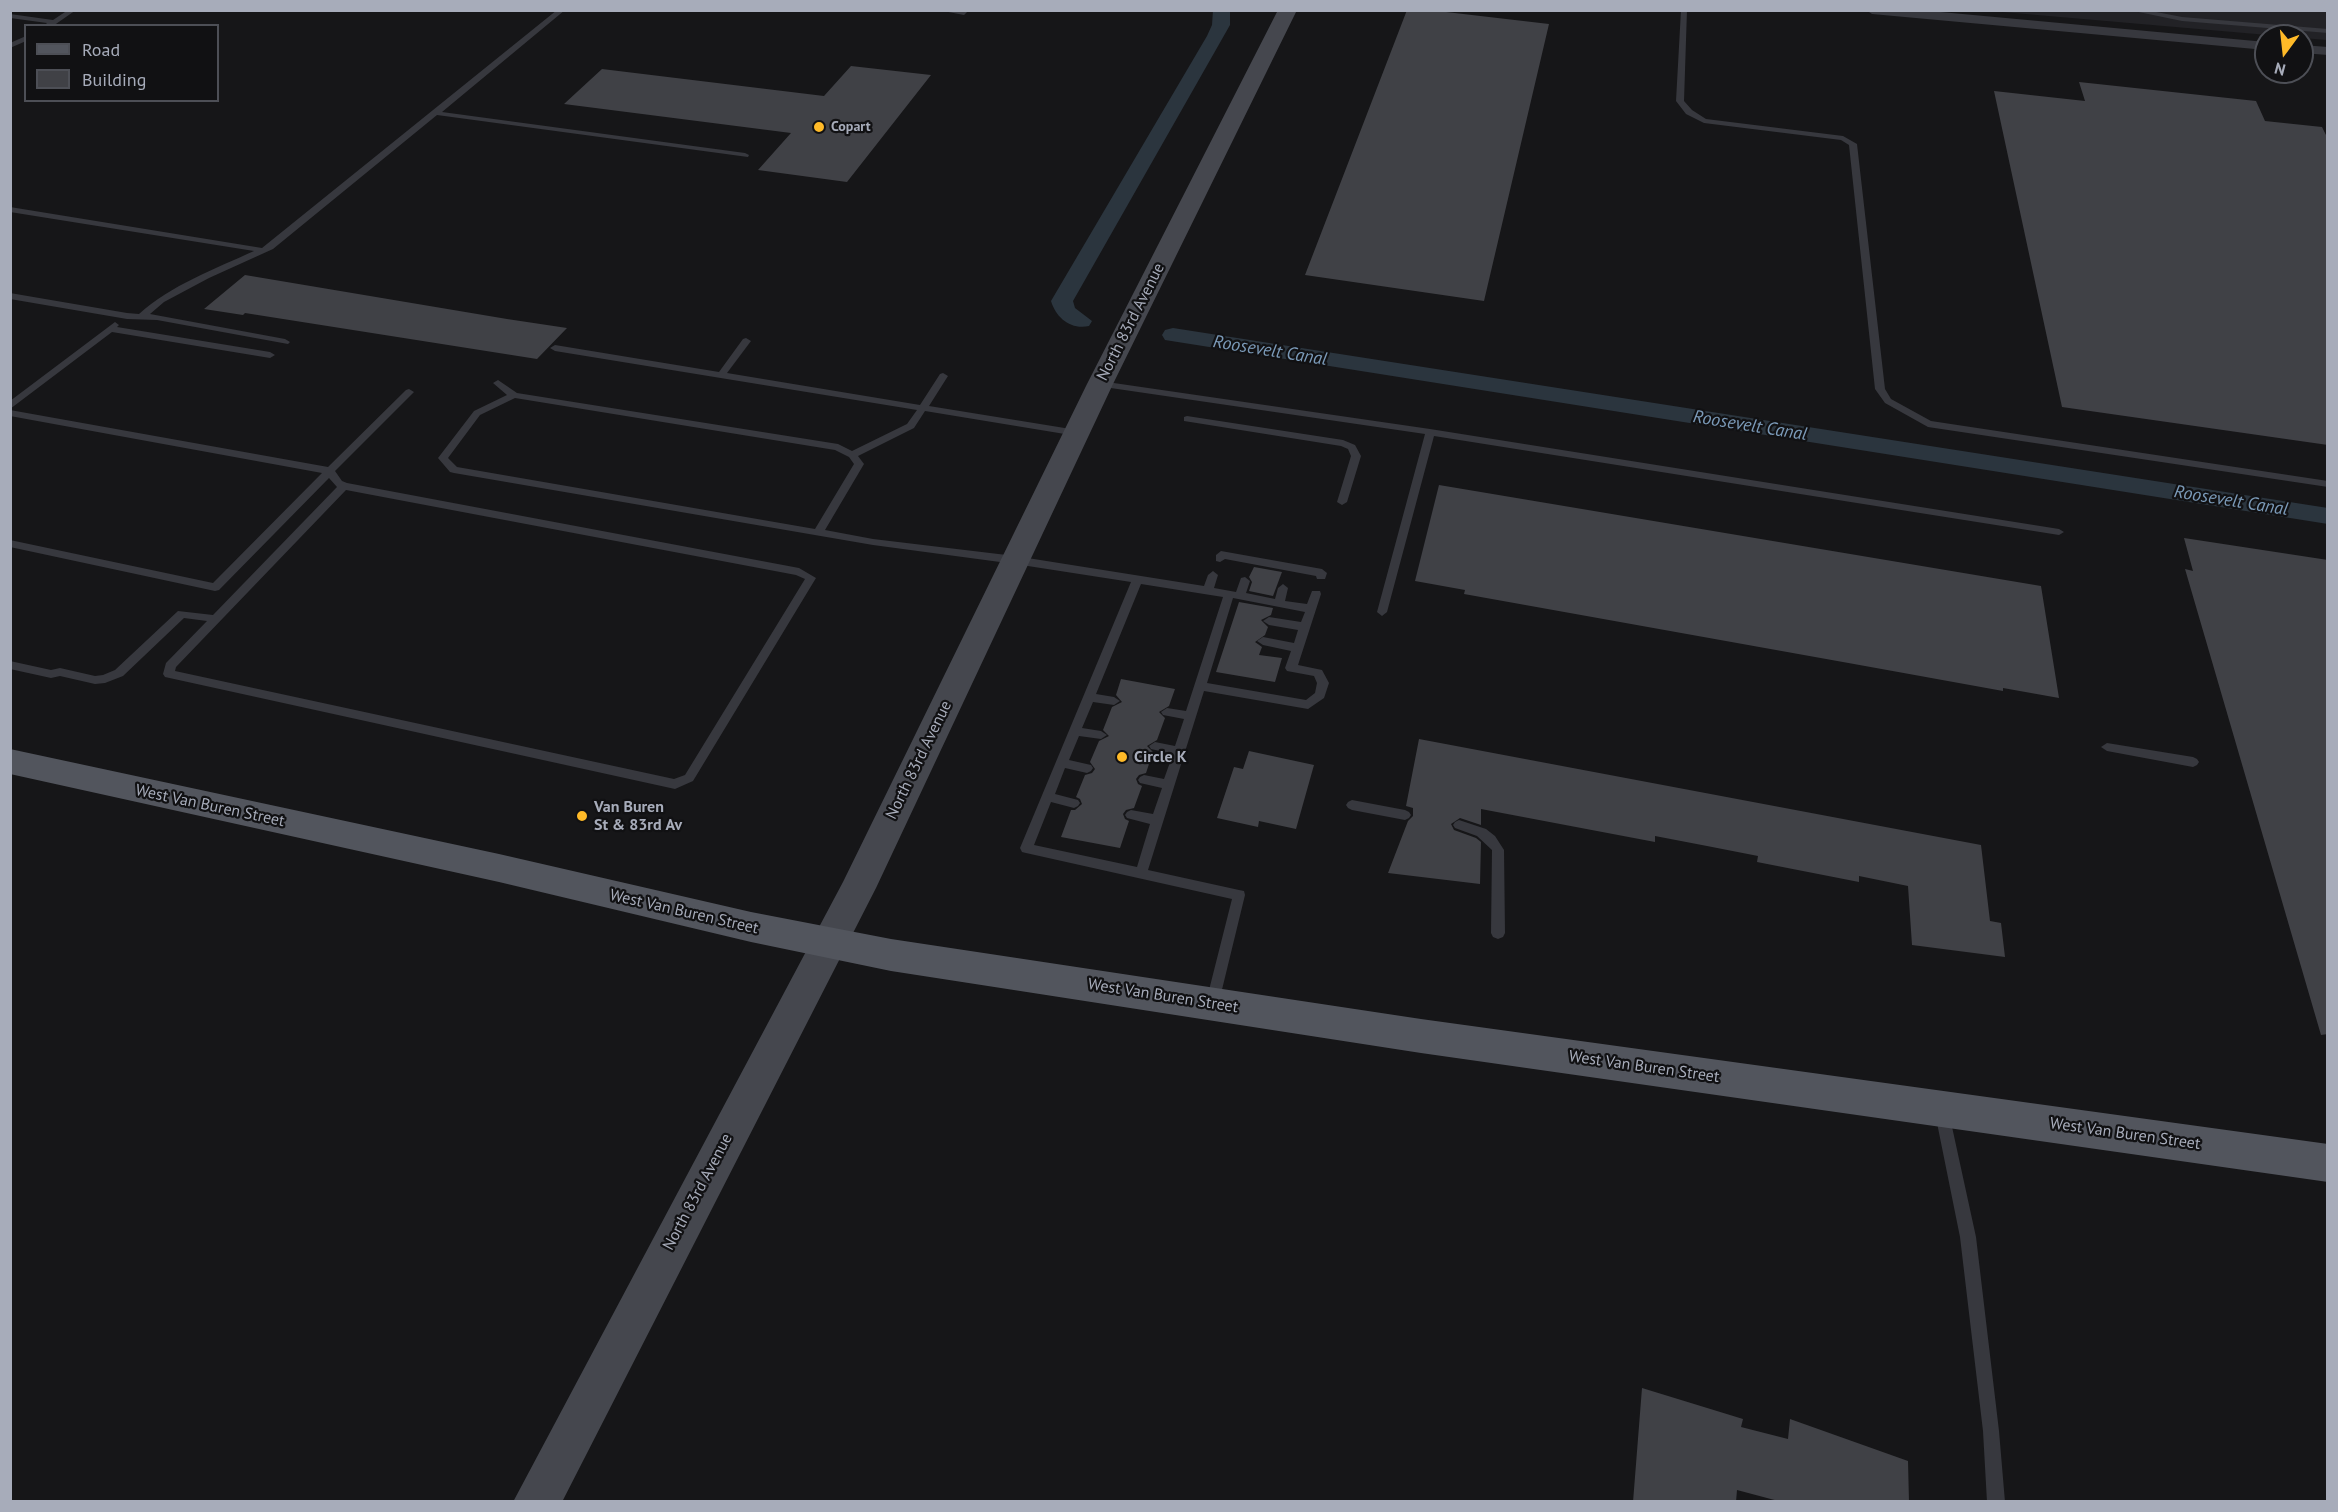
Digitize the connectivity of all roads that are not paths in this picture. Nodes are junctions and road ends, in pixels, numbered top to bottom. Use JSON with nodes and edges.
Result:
{"nodes":[{"id":1,"x":73,"y":10,"type":"edge"},
{"id":2,"x":562,"y":10,"type":"edge"},
{"id":3,"x":942,"y":10,"type":"edge"},
{"id":4,"x":966,"y":10,"type":"edge"},
{"id":5,"x":1288,"y":10,"type":"edge"},
{"id":6,"x":1684,"y":10,"type":"edge"},
{"id":7,"x":1872,"y":10,"type":"edge"},
{"id":8,"x":2132,"y":10,"type":"edge"},
{"id":9,"x":10,"y":16,"type":"edge"},
{"id":10,"x":2004,"y":16,"type":"edge"},
{"id":11,"x":50,"y":23,"type":"edge"},
{"id":12,"x":2328,"y":31,"type":"edge"},
{"id":13,"x":24,"y":39,"type":"edge"},
{"id":14,"x":2254,"y":45,"type":"edge"},
{"id":15,"x":10,"y":46,"type":"edge"},
{"id":16,"x":436,"y":114,"type":"junction"},
{"id":17,"x":745,"y":155,"type":"dead end"},
{"id":18,"x":10,"y":209,"type":"edge"},
{"id":19,"x":262,"y":250,"type":"junction"},
{"id":20,"x":10,"y":296,"type":"edge"},
{"id":21,"x":128,"y":315,"type":"junction"},
{"id":22,"x":143,"y":315,"type":"junction"},
{"id":23,"x":110,"y":329,"type":"junction"},
{"id":24,"x":747,"y":341,"type":"dead end"},
{"id":25,"x":285,"y":342,"type":"dead end"},
{"id":26,"x":555,"y":348,"type":"dead end"},
{"id":27,"x":270,"y":355,"type":"dead end"},
{"id":28,"x":721,"y":375,"type":"junction"},
{"id":29,"x":943,"y":376,"type":"dead end"},
{"id":30,"x":498,"y":382,"type":"dead end"},
{"id":31,"x":1100,"y":384,"type":"junction"},
{"id":32,"x":409,"y":392,"type":"dead end"},
{"id":33,"x":514,"y":395,"type":"junction"},
{"id":34,"x":10,"y":406,"type":"edge"},
{"id":35,"x":923,"y":408,"type":"junction"},
{"id":36,"x":10,"y":413,"type":"edge"},
{"id":37,"x":1187,"y":419,"type":"dead end"},
{"id":38,"x":1430,"y":432,"type":"junction"},
{"id":39,"x":1077,"y":433,"type":"junction"},
{"id":40,"x":852,"y":454,"type":"junction"},
{"id":41,"x":330,"y":471,"type":"junction"},
{"id":42,"x":2328,"y":484,"type":"edge"},
{"id":43,"x":344,"y":486,"type":"junction"},
{"id":44,"x":1342,"y":502,"type":"dead end"},
{"id":45,"x":2059,"y":532,"type":"dead end"},
{"id":46,"x":818,"y":533,"type":"junction"},
{"id":47,"x":10,"y":543,"type":"edge"},
{"id":48,"x":1220,"y":558,"type":"dead end"},
{"id":49,"x":1014,"y":560,"type":"junction"},
{"id":50,"x":1213,"y":575,"type":"dead end"},
{"id":51,"x":1321,"y":576,"type":"dead end"},
{"id":52,"x":1137,"y":581,"type":"junction"},
{"id":53,"x":1245,"y":581,"type":"dead end"},
{"id":54,"x":1283,"y":588,"type":"dead end"},
{"id":55,"x":1208,"y":591,"type":"junction"},
{"id":56,"x":1316,"y":594,"type":"dead end"},
{"id":57,"x":1235,"y":595,"type":"junction"},
{"id":58,"x":1279,"y":603,"type":"junction"},
{"id":59,"x":1311,"y":609,"type":"junction"},
{"id":60,"x":1382,"y":612,"type":"dead end"},
{"id":61,"x":216,"y":619,"type":"junction"},
{"id":62,"x":1269,"y":621,"type":"dead end"},
{"id":63,"x":1305,"y":627,"type":"junction"},
{"id":64,"x":1263,"y":641,"type":"dead end"},
{"id":65,"x":1298,"y":648,"type":"junction"},
{"id":66,"x":10,"y":665,"type":"edge"},
{"id":67,"x":1201,"y":686,"type":"junction"},
{"id":68,"x":1089,"y":697,"type":"junction"},
{"id":69,"x":1114,"y":701,"type":"dead end"},
{"id":70,"x":1167,"y":712,"type":"dead end"},
{"id":71,"x":1191,"y":716,"type":"junction"},
{"id":72,"x":1075,"y":731,"type":"junction"},
{"id":73,"x":1101,"y":735,"type":"dead end"},
{"id":74,"x":1155,"y":746,"type":"dead end"},
{"id":75,"x":2107,"y":747,"type":"dead end"},
{"id":76,"x":1180,"y":751,"type":"junction"},
{"id":77,"x":10,"y":761,"type":"edge"},
{"id":78,"x":2193,"y":762,"type":"dead end"},
{"id":79,"x":1062,"y":763,"type":"junction"},
{"id":80,"x":1088,"y":768,"type":"dead end"},
{"id":81,"x":1144,"y":780,"type":"dead end"},
{"id":82,"x":1169,"y":785,"type":"junction"},
{"id":83,"x":1048,"y":797,"type":"junction"},
{"id":84,"x":1074,"y":803,"type":"dead end"},
{"id":85,"x":1352,"y":805,"type":"dead end"},
{"id":86,"x":1131,"y":815,"type":"dead end"},
{"id":87,"x":1405,"y":815,"type":"dead end"},
{"id":88,"x":1157,"y":820,"type":"junction"},
{"id":89,"x":1459,"y":825,"type":"dead end"},
{"id":90,"x":1141,"y":873,"type":"junction"},
{"id":91,"x":1498,"y":933,"type":"dead end"},
{"id":92,"x":829,"y":943,"type":"junction"},
{"id":93,"x":1213,"y":1003,"type":"junction"},
{"id":94,"x":1941,"y":1108,"type":"junction"},
{"id":95,"x":2328,"y":1163,"type":"edge"},
{"id":96,"x":536,"y":1502,"type":"edge"},
{"id":97,"x":1996,"y":1502,"type":"edge"}],
"edges":[{"from":1,"to":11,"type":"lane"},
{"from":2,"to":16,"type":"lane"},
{"from":3,"to":4,"type":"lane"},
{"from":5,"to":31,"type":"main road","name":"North 83rd Avenue"},
{"from":6,"to":42,"type":"lane"},
{"from":7,"to":10,"type":"street"},
{"from":8,"to":12,"type":"lane"},
{"from":9,"to":11,"type":"lane"},
{"from":10,"to":14,"type":"street"},
{"from":13,"to":15,"type":"lane"},
{"from":16,"to":17,"type":"lane"},
{"from":16,"to":19,"type":"lane"},
{"from":18,"to":19,"type":"lane"},
{"from":19,"to":22,"type":"lane"},
{"from":20,"to":21,"type":"lane"},
{"from":21,"to":22,"type":"lane"},
{"from":21,"to":23,"type":"lane"},
{"from":22,"to":25,"type":"lane"},
{"from":23,"to":27,"type":"lane"},
{"from":23,"to":34,"type":"lane"},
{"from":24,"to":28,"type":"lane"},
{"from":26,"to":28,"type":"lane"},
{"from":28,"to":35,"type":"lane"},
{"from":29,"to":35,"type":"lane"},
{"from":30,"to":33,"type":"lane"},
{"from":31,"to":38,"type":"lane"},
{"from":31,"to":39,"type":"main road","name":"North 83rd Avenue"},
{"from":32,"to":41,"type":"lane"},
{"from":33,"to":40,"type":"lane"},
{"from":33,"to":46,"type":"lane"},
{"from":35,"to":39,"type":"lane"},
{"from":35,"to":40,"type":"lane"},
{"from":36,"to":41,"type":"lane"},
{"from":37,"to":44,"type":"lane"},
{"from":38,"to":45,"type":"lane"},
{"from":38,"to":60,"type":"lane"},
{"from":39,"to":49,"type":"main road","name":"North 83rd Avenue"},
{"from":40,"to":46,"type":"lane"},
{"from":41,"to":43,"type":"lane"},
{"from":41,"to":47,"type":"lane"},
{"from":43,"to":61,"type":"lane"},
{"from":43,"to":61,"type":"lane"},
{"from":46,"to":49,"type":"lane"},
{"from":48,"to":51,"type":"lane"},
{"from":49,"to":52,"type":"lane"},
{"from":49,"to":92,"type":"main road","name":"North 83rd Avenue"},
{"from":50,"to":55,"type":"lane"},
{"from":52,"to":55,"type":"lane"},
{"from":52,"to":68,"type":"lane"},
{"from":53,"to":57,"type":"lane"},
{"from":54,"to":58,"type":"lane"},
{"from":55,"to":57,"type":"lane"},
{"from":56,"to":59,"type":"lane"},
{"from":57,"to":58,"type":"lane"},
{"from":57,"to":67,"type":"lane"},
{"from":58,"to":59,"type":"lane"},
{"from":59,"to":63,"type":"lane"},
{"from":61,"to":66,"type":"lane"},
{"from":62,"to":63,"type":"lane"},
{"from":63,"to":65,"type":"lane"},
{"from":64,"to":65,"type":"lane"},
{"from":65,"to":67,"type":"lane"},
{"from":67,"to":71,"type":"lane"},
{"from":68,"to":69,"type":"lane"},
{"from":68,"to":72,"type":"lane"},
{"from":70,"to":71,"type":"lane"},
{"from":71,"to":76,"type":"lane"},
{"from":72,"to":73,"type":"lane"},
{"from":72,"to":79,"type":"lane"},
{"from":74,"to":76,"type":"lane"},
{"from":75,"to":78,"type":"lane"},
{"from":76,"to":82,"type":"lane"},
{"from":77,"to":92,"type":"main road","name":"West Van Buren Street"},
{"from":79,"to":80,"type":"lane"},
{"from":79,"to":83,"type":"lane"},
{"from":81,"to":82,"type":"lane"},
{"from":82,"to":88,"type":"lane"},
{"from":83,"to":84,"type":"lane"},
{"from":83,"to":90,"type":"lane"},
{"from":85,"to":87,"type":"lane"},
{"from":86,"to":88,"type":"lane"},
{"from":88,"to":90,"type":"lane"},
{"from":89,"to":91,"type":"lane"},
{"from":90,"to":93,"type":"lane"},
{"from":92,"to":93,"type":"main road","name":"West Van Buren Street"},
{"from":92,"to":96,"type":"main road","name":"North 83rd Avenue"},
{"from":93,"to":94,"type":"main road","name":"West Van Buren Street"},
{"from":94,"to":95,"type":"main road","name":"West Van Buren Street"},
{"from":94,"to":97,"type":"lane"}]}
